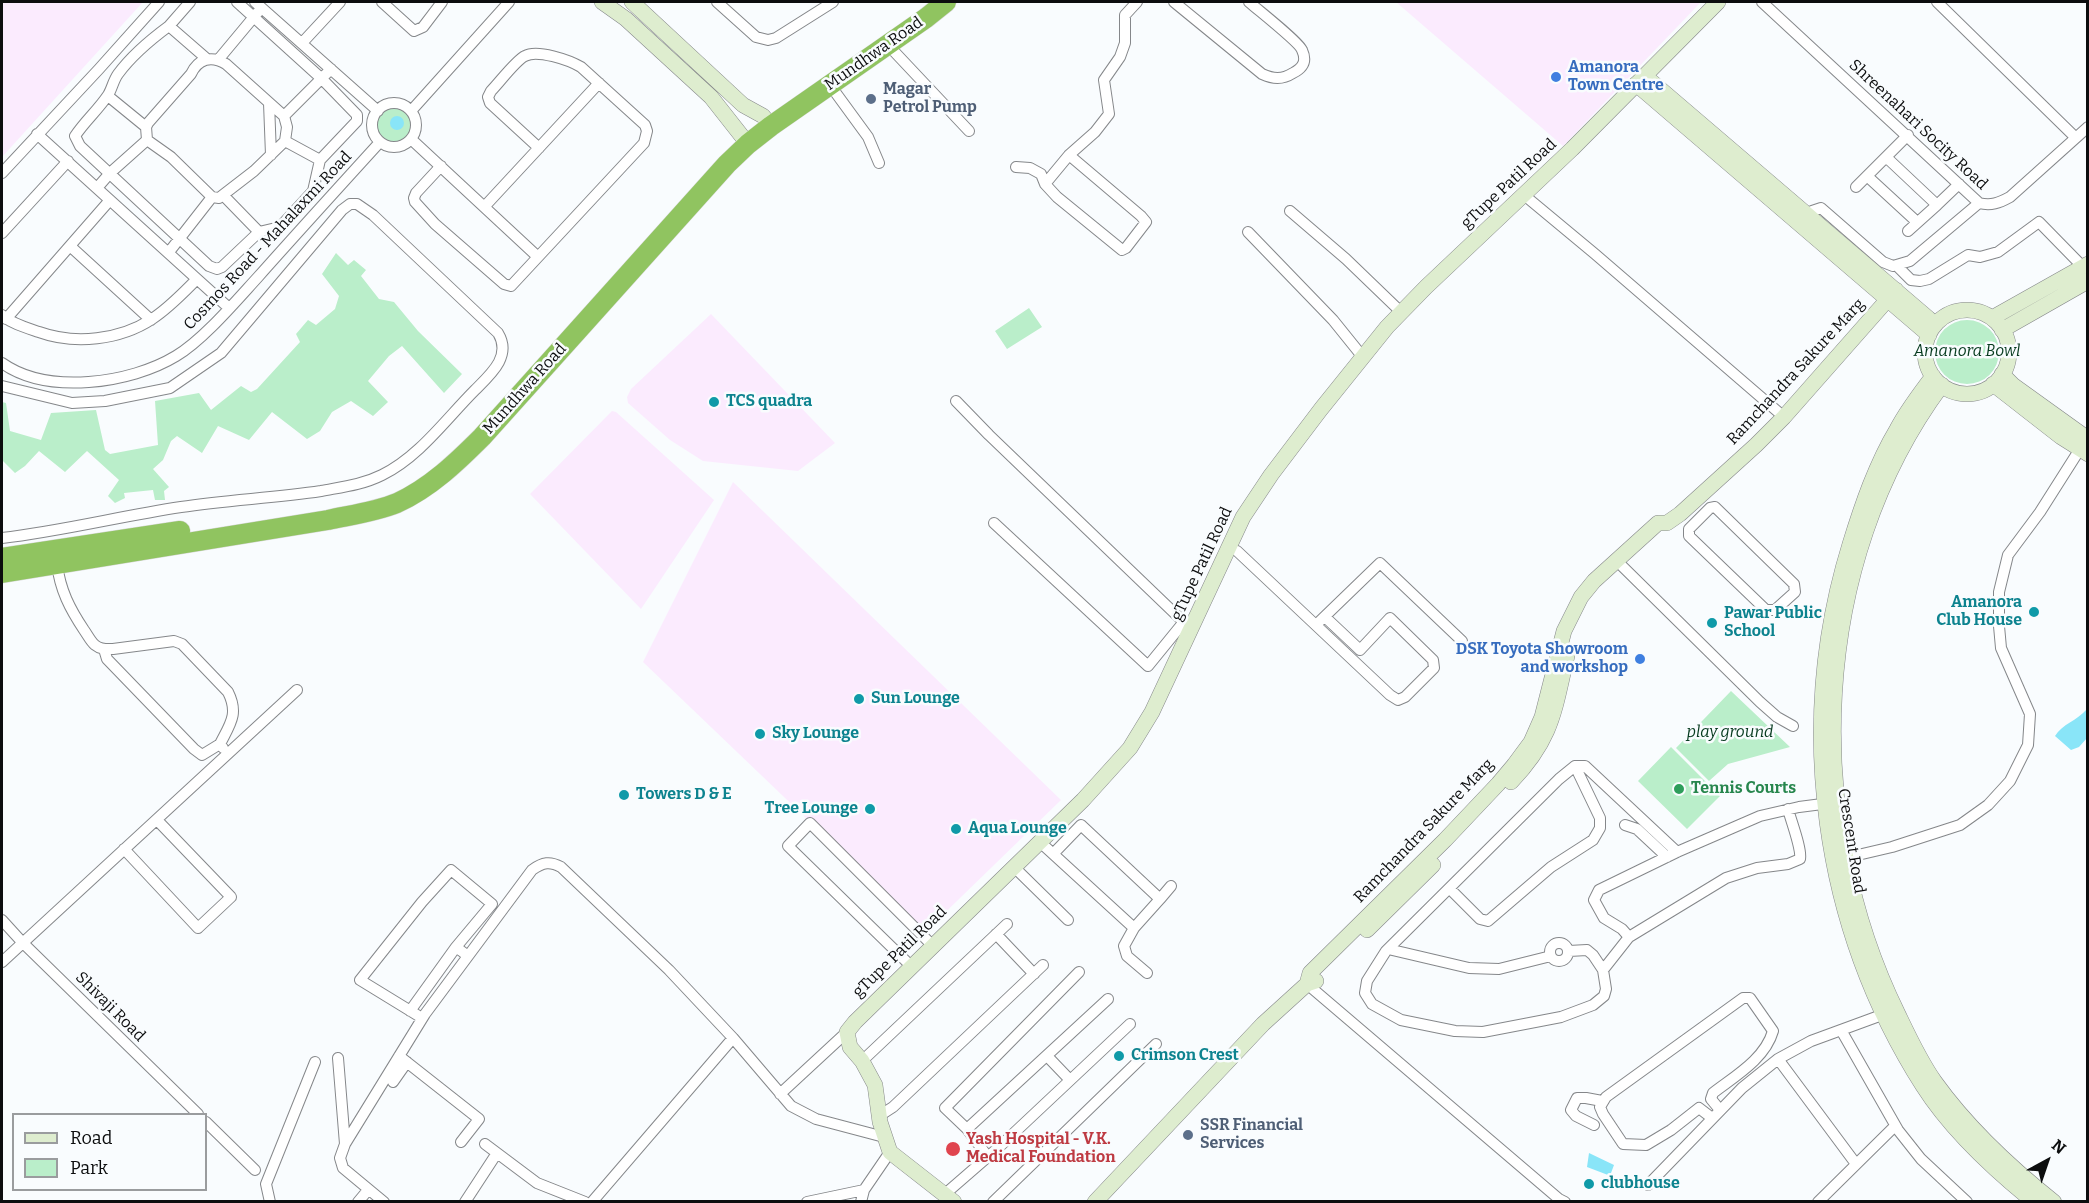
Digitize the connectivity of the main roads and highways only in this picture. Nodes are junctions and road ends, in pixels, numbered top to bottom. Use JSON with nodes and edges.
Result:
{"nodes":[{"id":1,"x":926,"y":2,"type":"edge"},
{"id":2,"x":946,"y":2,"type":"edge"},
{"id":3,"x":767,"y":121,"type":"junction"},
{"id":4,"x":154,"y":541,"type":"junction"},
{"id":5,"x":2,"y":558,"type":"edge"},
{"id":6,"x":2,"y":573,"type":"edge"}],
"edges":[{"from":1,"to":3,"type":"highway","name":"Mundhwa Road"},
{"from":2,"to":3,"type":"highway","name":"Mundhwa Road"},
{"from":3,"to":4,"type":"highway","name":"Mundhwa Road"},
{"from":4,"to":5,"type":"highway","name":"Mundhwa Road"},
{"from":4,"to":6,"type":"highway","name":"Mundhwa Road"}]}
